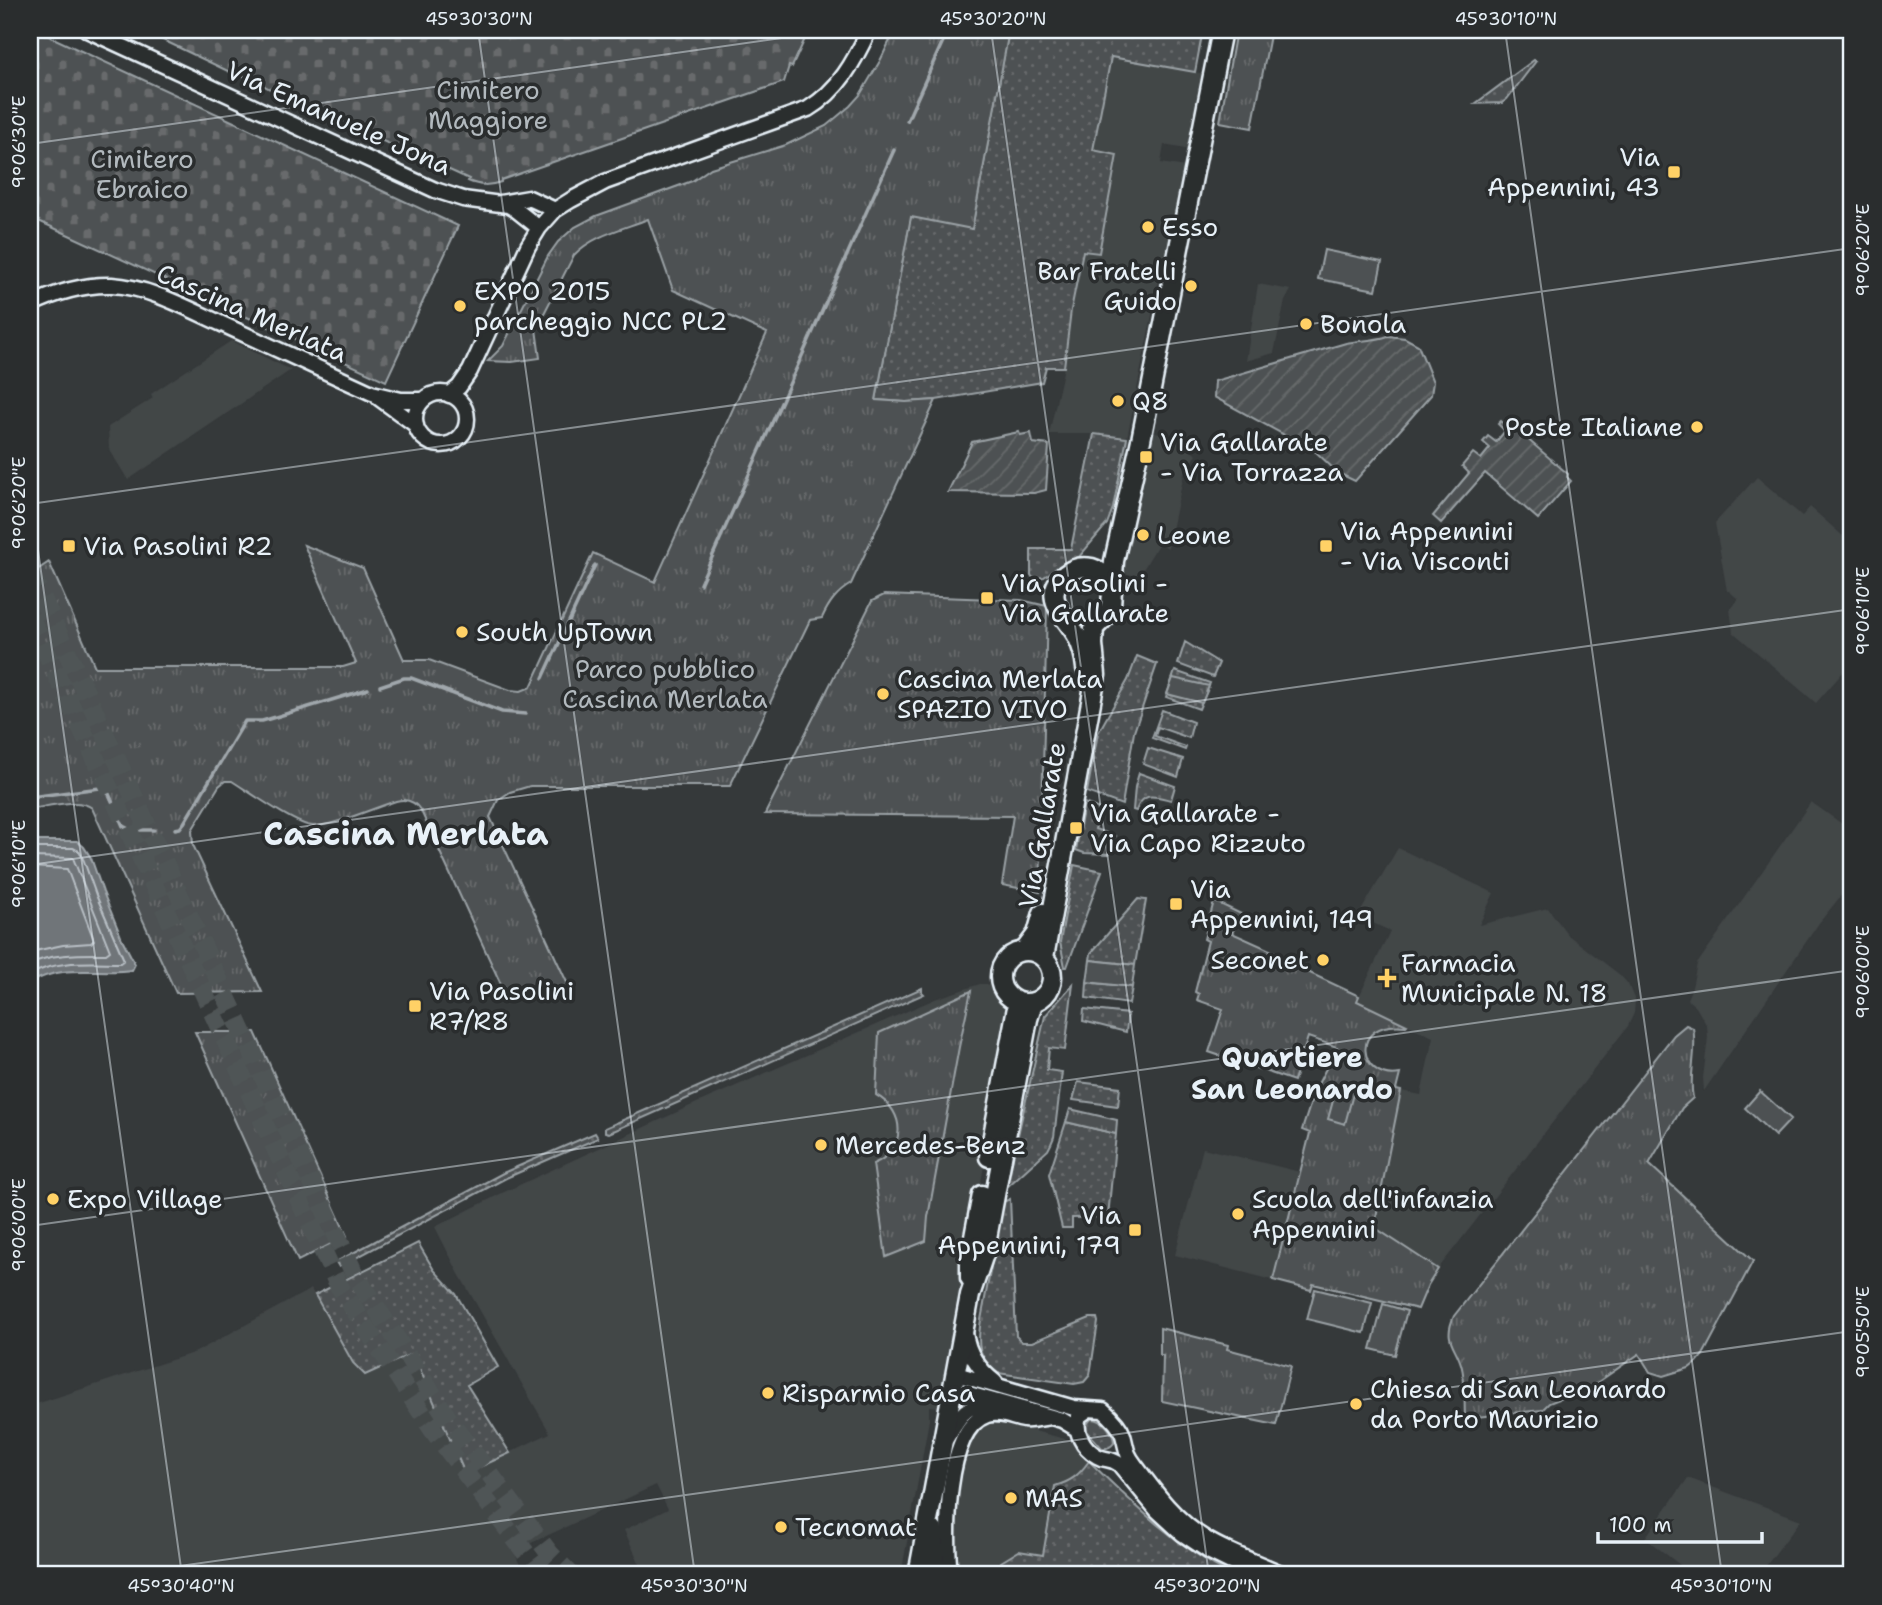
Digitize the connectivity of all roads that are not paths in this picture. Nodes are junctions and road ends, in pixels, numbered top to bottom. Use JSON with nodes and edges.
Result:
{"nodes":[{"id":1,"x":87,"y":30,"type":"edge"},
{"id":2,"x":869,"y":30,"type":"edge"},
{"id":3,"x":1222,"y":30,"type":"edge"},
{"id":4,"x":499,"y":203,"type":"junction"},
{"id":5,"x":555,"y":210,"type":"junction"},
{"id":6,"x":539,"y":228,"type":"junction"},
{"id":7,"x":30,"y":305,"type":"edge"},
{"id":8,"x":470,"y":371,"type":"junction"},
{"id":9,"x":372,"y":393,"type":"junction"},
{"id":10,"x":449,"y":395,"type":"junction"},
{"id":11,"x":423,"y":400,"type":"junction"},
{"id":12,"x":464,"y":407,"type":"junction"},
{"id":13,"x":416,"y":425,"type":"junction"},
{"id":14,"x":1126,"y":507,"type":"junction"},
{"id":15,"x":1090,"y":568,"type":"junction"},
{"id":16,"x":1112,"y":587,"type":"junction"},
{"id":17,"x":1067,"y":621,"type":"junction"},
{"id":18,"x":1100,"y":621,"type":"junction"},
{"id":19,"x":1025,"y":950,"type":"junction"},
{"id":20,"x":1044,"y":957,"type":"junction"},
{"id":21,"x":1025,"y":1002,"type":"junction"},
{"id":22,"x":964,"y":1329,"type":"junction"},
{"id":23,"x":954,"y":1383,"type":"junction"},
{"id":24,"x":999,"y":1385,"type":"junction"},
{"id":25,"x":998,"y":1402,"type":"junction"},
{"id":26,"x":1089,"y":1409,"type":"junction"},
{"id":27,"x":1051,"y":1417,"type":"junction"},
{"id":28,"x":1077,"y":1429,"type":"junction"},
{"id":29,"x":1123,"y":1444,"type":"junction"},
{"id":30,"x":942,"y":1446,"type":"junction"},
{"id":31,"x":1109,"y":1458,"type":"junction"},
{"id":32,"x":934,"y":1493,"type":"junction"},
{"id":33,"x":918,"y":1575,"type":"edge"},
{"id":34,"x":936,"y":1575,"type":"edge"},
{"id":35,"x":950,"y":1575,"type":"edge"},
{"id":36,"x":1257,"y":1575,"type":"edge"},
{"id":37,"x":1285,"y":1575,"type":"edge"}],
"edges":[{"from":1,"to":4,"type":"street","name":"Via Emanuele Jona"},
{"from":2,"to":5,"type":"street"},
{"from":3,"to":14,"type":"main road","name":"Via Gallarate"},
{"from":4,"to":5,"type":"street","name":"Via Emanuele Jona"},
{"from":4,"to":6,"type":"street","name":"Via Emanuele Jona"},
{"from":5,"to":6,"type":"street"},
{"from":6,"to":8,"type":"street"},
{"from":7,"to":9,"type":"street","name":"Cascina Merlata"},
{"from":8,"to":10,"type":"street"},
{"from":8,"to":12,"type":"street"},
{"from":9,"to":11,"type":"street","name":"Cascina Merlata"},
{"from":9,"to":13,"type":"street","name":"Cascina Merlata"},
{"from":10,"to":11,"type":"street"},
{"from":10,"to":12,"type":"street"},
{"from":11,"to":13,"type":"street"},
{"from":12,"to":13,"type":"street"},
{"from":14,"to":15,"type":"main road","name":"Via Gallarate"},
{"from":14,"to":16,"type":"main road","name":"Via Gallarate"},
{"from":15,"to":16,"type":"main road"},
{"from":15,"to":17,"type":"main road","name":"Via Gallarate"},
{"from":16,"to":18,"type":"main road","name":"Via Gallarate"},
{"from":17,"to":18,"type":"main road"},
{"from":17,"to":19,"type":"main road","name":"Via Gallarate"},
{"from":18,"to":20,"type":"main road","name":"Via Gallarate"},
{"from":19,"to":20,"type":"main road"},
{"from":19,"to":21,"type":"main road"},
{"from":20,"to":21,"type":"main road"},
{"from":21,"to":22,"type":"main road"},
{"from":22,"to":23,"type":"main road"},
{"from":22,"to":24,"type":"street"},
{"from":23,"to":24,"type":"street"},
{"from":23,"to":25,"type":"street"},
{"from":23,"to":30,"type":"main road"},
{"from":24,"to":26,"type":"street"},
{"from":25,"to":27,"type":"street"},
{"from":25,"to":30,"type":"street"},
{"from":26,"to":28,"type":"street"},
{"from":26,"to":29,"type":"street"},
{"from":27,"to":28,"type":"street"},
{"from":27,"to":35,"type":"street"},
{"from":28,"to":31,"type":"street"},
{"from":29,"to":31,"type":"street"},
{"from":29,"to":37,"type":"street"},
{"from":30,"to":32,"type":"main road"},
{"from":31,"to":36,"type":"street"},
{"from":32,"to":33,"type":"main road"},
{"from":32,"to":34,"type":"main road"}]}
